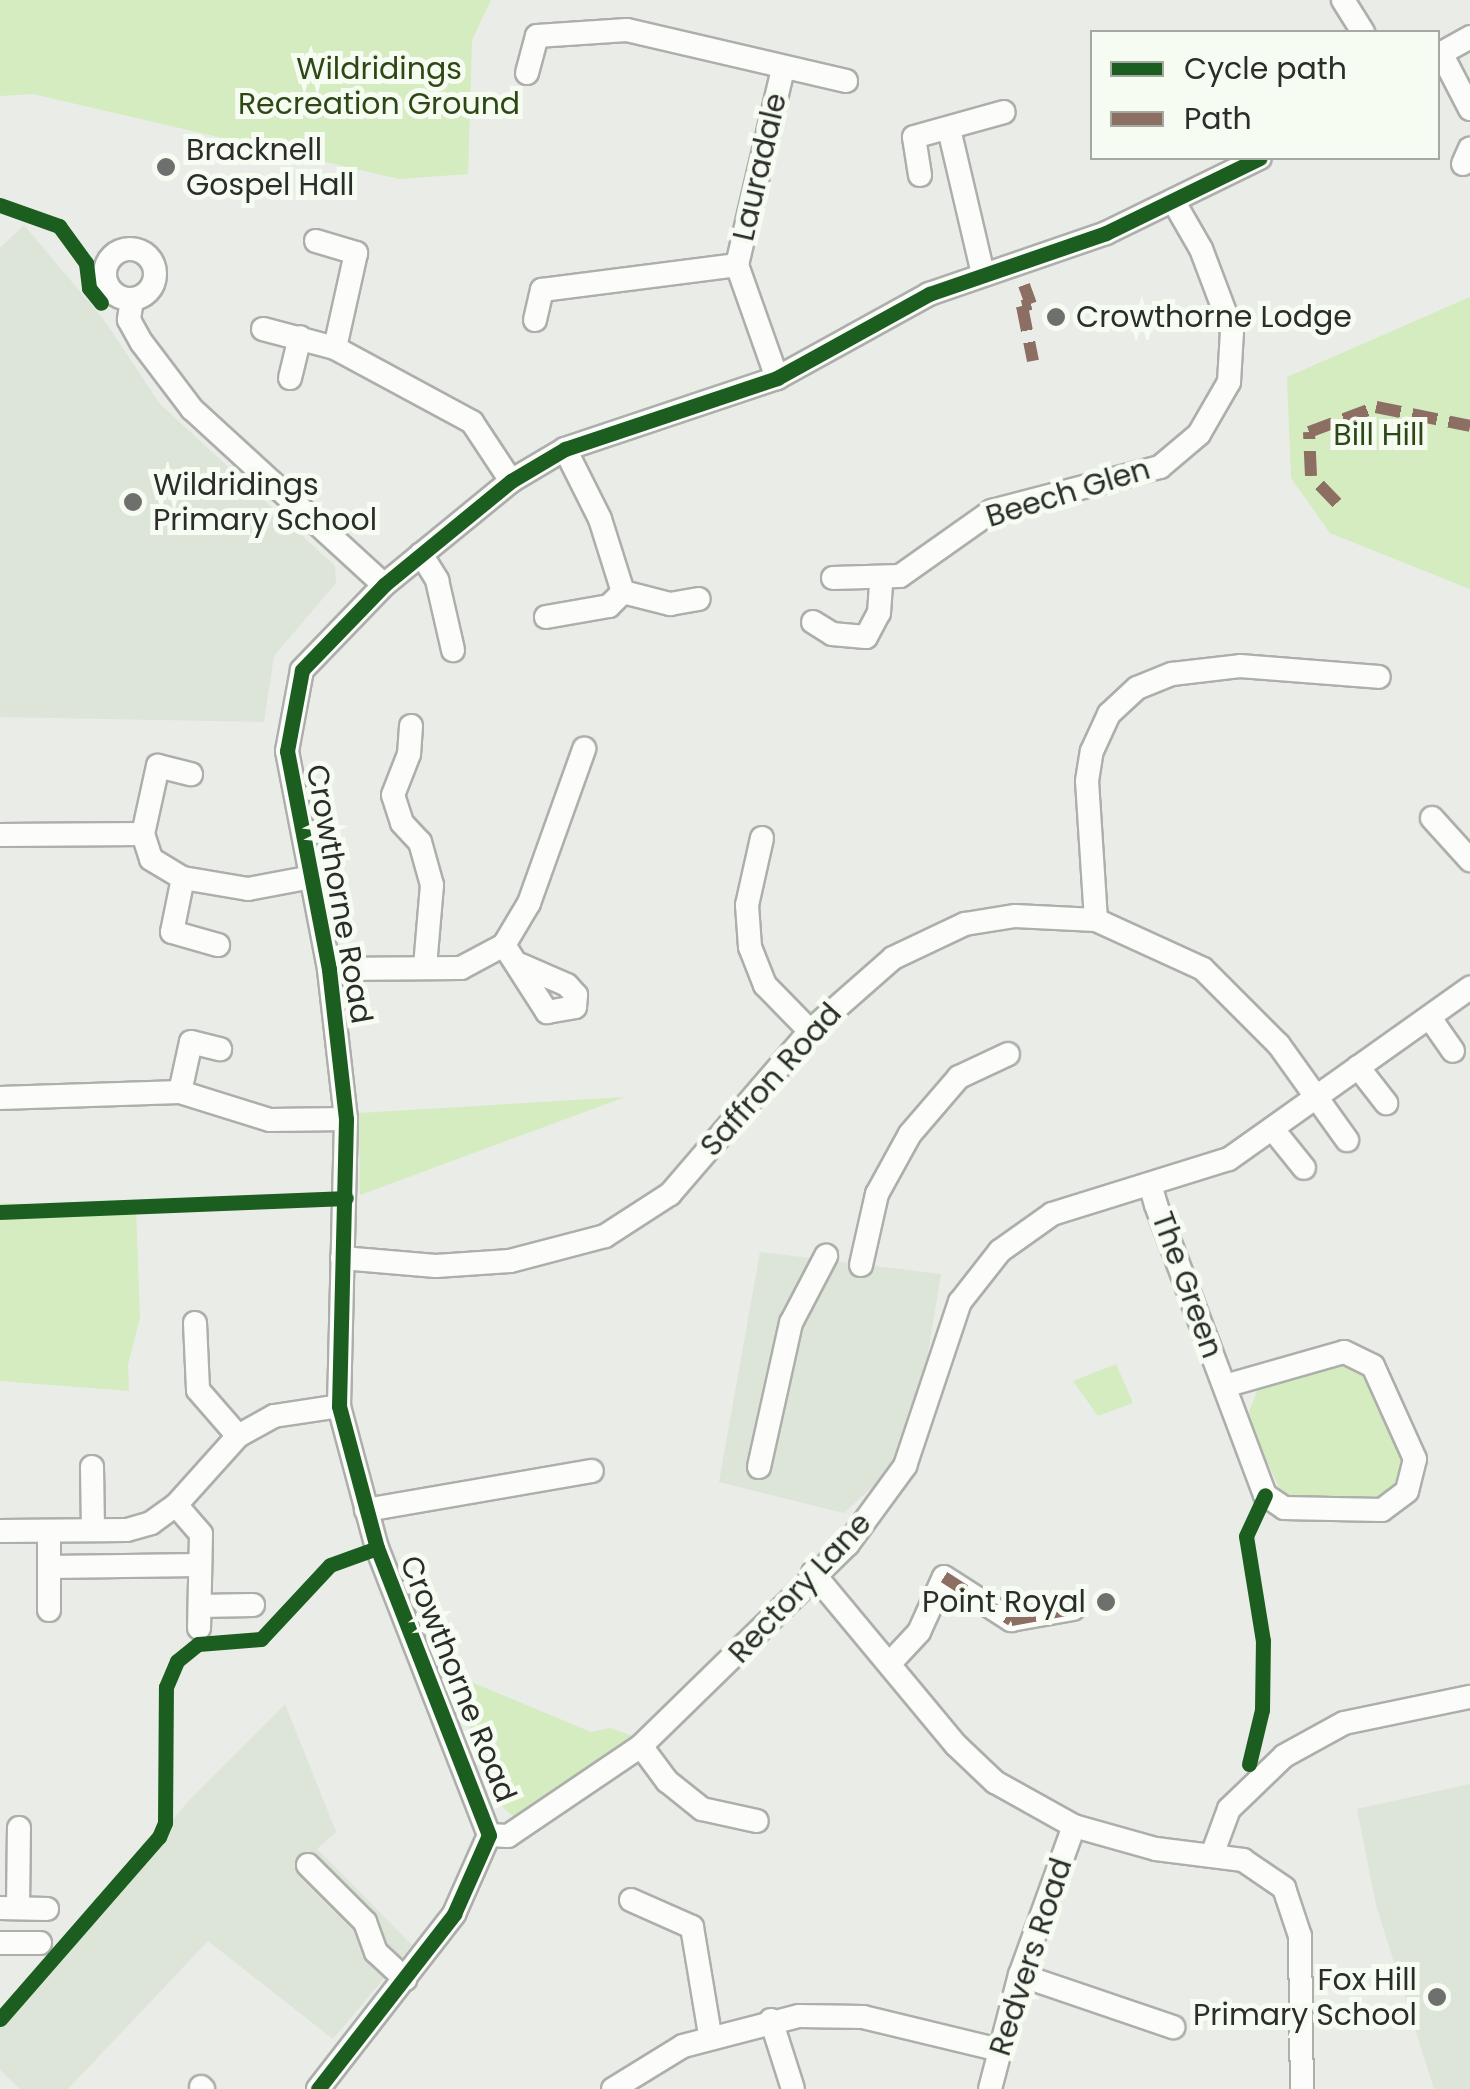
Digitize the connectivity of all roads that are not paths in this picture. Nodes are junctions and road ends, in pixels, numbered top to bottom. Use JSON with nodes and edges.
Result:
{"nodes":[{"id":1,"x":1343,"y":0,"type":"edge"},
{"id":2,"x":1362,"y":30,"type":"edge"},
{"id":3,"x":1470,"y":37,"type":"edge"},
{"id":4,"x":1440,"y":53,"type":"edge"},
{"id":5,"x":1440,"y":56,"type":"edge"},
{"id":6,"x":783,"y":69,"type":"junction"},
{"id":7,"x":527,"y":73,"type":"dead end"},
{"id":8,"x":846,"y":81,"type":"dead end"},
{"id":9,"x":1470,"y":109,"type":"edge"},
{"id":10,"x":1004,"y":112,"type":"dead end"},
{"id":11,"x":949,"y":128,"type":"junction"},
{"id":12,"x":1256,"y":160,"type":"edge"},
{"id":13,"x":920,"y":175,"type":"dead end"},
{"id":14,"x":1174,"y":202,"type":"junction"},
{"id":15,"x":316,"y":241,"type":"dead end"},
{"id":16,"x":737,"y":265,"type":"junction"},
{"id":17,"x":983,"y":274,"type":"junction"},
{"id":18,"x":132,"y":300,"type":"dead end"},
{"id":19,"x":534,"y":320,"type":"dead end"},
{"id":20,"x":263,"y":329,"type":"dead end"},
{"id":21,"x":300,"y":337,"type":"junction"},
{"id":22,"x":335,"y":348,"type":"junction"},
{"id":23,"x":290,"y":378,"type":"dead end"},
{"id":24,"x":777,"y":378,"type":"junction"},
{"id":25,"x":564,"y":450,"type":"junction"},
{"id":26,"x":512,"y":482,"type":"junction"},
{"id":27,"x":421,"y":554,"type":"junction"},
{"id":28,"x":833,"y":578,"type":"dead end"},
{"id":29,"x":881,"y":581,"type":"junction"},
{"id":30,"x":384,"y":585,"type":"junction"},
{"id":31,"x":623,"y":592,"type":"junction"},
{"id":32,"x":699,"y":598,"type":"dead end"},
{"id":33,"x":546,"y":616,"type":"dead end"},
{"id":34,"x":813,"y":622,"type":"dead end"},
{"id":35,"x":453,"y":650,"type":"dead end"},
{"id":36,"x":1380,"y":677,"type":"dead end"},
{"id":37,"x":411,"y":726,"type":"dead end"},
{"id":38,"x":588,"y":764,"type":"dead end"},
{"id":39,"x":191,"y":774,"type":"dead end"},
{"id":40,"x":1432,"y":818,"type":"dead end"},
{"id":41,"x":144,"y":834,"type":"junction"},
{"id":42,"x":0,"y":835,"type":"edge"},
{"id":43,"x":762,"y":838,"type":"dead end"},
{"id":44,"x":1470,"y":860,"type":"edge"},
{"id":45,"x":183,"y":878,"type":"junction"},
{"id":46,"x":312,"y":878,"type":"junction"},
{"id":47,"x":1096,"y":920,"type":"junction"},
{"id":48,"x":218,"y":945,"type":"dead end"},
{"id":49,"x":504,"y":945,"type":"junction"},
{"id":50,"x":521,"y":965,"type":"dead end"},
{"id":51,"x":424,"y":967,"type":"junction"},
{"id":52,"x":329,"y":969,"type":"junction"},
{"id":53,"x":1470,"y":988,"type":"edge"},
{"id":54,"x":1430,"y":1018,"type":"junction"},
{"id":55,"x":810,"y":1031,"type":"junction"},
{"id":56,"x":220,"y":1049,"type":"dead end"},
{"id":57,"x":1453,"y":1050,"type":"dead end"},
{"id":58,"x":1008,"y":1054,"type":"dead end"},
{"id":59,"x":1358,"y":1067,"type":"junction"},
{"id":60,"x":180,"y":1092,"type":"junction"},
{"id":61,"x":1321,"y":1096,"type":"junction"},
{"id":62,"x":0,"y":1098,"type":"edge"},
{"id":63,"x":1386,"y":1103,"type":"dead end"},
{"id":64,"x":346,"y":1119,"type":"junction"},
{"id":65,"x":1274,"y":1132,"type":"junction"},
{"id":66,"x":1347,"y":1140,"type":"dead end"},
{"id":67,"x":1304,"y":1168,"type":"dead end"},
{"id":68,"x":1150,"y":1184,"type":"junction"},
{"id":69,"x":826,"y":1256,"type":"dead end"},
{"id":70,"x":342,"y":1258,"type":"junction"},
{"id":71,"x":861,"y":1265,"type":"dead end"},
{"id":72,"x":195,"y":1323,"type":"dead end"},
{"id":73,"x":1224,"y":1386,"type":"junction"},
{"id":74,"x":339,"y":1406,"type":"junction"},
{"id":75,"x":238,"y":1436,"type":"junction"},
{"id":76,"x":92,"y":1467,"type":"dead end"},
{"id":77,"x":759,"y":1467,"type":"dead end"},
{"id":78,"x":592,"y":1471,"type":"dead end"},
{"id":79,"x":176,"y":1505,"type":"junction"},
{"id":80,"x":366,"y":1510,"type":"junction"},
{"id":81,"x":94,"y":1529,"type":"junction"},
{"id":82,"x":0,"y":1531,"type":"edge"},
{"id":83,"x":50,"y":1531,"type":"junction"},
{"id":84,"x":200,"y":1565,"type":"junction"},
{"id":85,"x":50,"y":1567,"type":"junction"},
{"id":86,"x":813,"y":1574,"type":"junction"},
{"id":87,"x":253,"y":1606,"type":"dead end"},
{"id":88,"x":1072,"y":1609,"type":"dead end"},
{"id":89,"x":49,"y":1610,"type":"dead end"},
{"id":90,"x":892,"y":1661,"type":"junction"},
{"id":91,"x":1470,"y":1697,"type":"edge"},
{"id":92,"x":642,"y":1746,"type":"junction"},
{"id":93,"x":757,"y":1821,"type":"dead end"},
{"id":94,"x":1074,"y":1826,"type":"junction"},
{"id":95,"x":19,"y":1828,"type":"dead end"},
{"id":96,"x":489,"y":1835,"type":"junction"},
{"id":97,"x":1212,"y":1855,"type":"junction"},
{"id":98,"x":9,"y":1863,"type":"edge"},
{"id":99,"x":308,"y":1865,"type":"dead end"},
{"id":100,"x":630,"y":1900,"type":"dead end"},
{"id":101,"x":9,"y":1908,"type":"edge"},
{"id":102,"x":46,"y":1909,"type":"dead end"},
{"id":103,"x":40,"y":1942,"type":"dead end"},
{"id":104,"x":0,"y":1943,"type":"edge"},
{"id":105,"x":1020,"y":1975,"type":"junction"},
{"id":106,"x":405,"y":1978,"type":"junction"},
{"id":107,"x":771,"y":2020,"type":"junction"},
{"id":108,"x":1174,"y":2027,"type":"dead end"},
{"id":109,"x":710,"y":2035,"type":"junction"},
{"id":110,"x":1000,"y":2050,"type":"junction"},
{"id":111,"x":318,"y":2089,"type":"edge"},
{"id":112,"x":612,"y":2089,"type":"edge"},
{"id":113,"x":793,"y":2089,"type":"edge"},
{"id":114,"x":990,"y":2089,"type":"edge"},
{"id":115,"x":1302,"y":2089,"type":"edge"}],
"edges":[{"from":1,"to":2,"type":"street"},
{"from":3,"to":4,"type":"street"},
{"from":5,"to":9,"type":"street"},
{"from":6,"to":7,"type":"street","name":"Lauradale"},
{"from":6,"to":8,"type":"street","name":"Lauradale"},
{"from":6,"to":16,"type":"street","name":"Lauradale"},
{"from":10,"to":11,"type":"street"},
{"from":11,"to":13,"type":"street"},
{"from":11,"to":17,"type":"street"},
{"from":12,"to":14,"type":"street","name":"Crowthorne Road"},
{"from":14,"to":17,"type":"street","name":"Crowthorne Road"},
{"from":14,"to":29,"type":"street","name":"Beech Glen"},
{"from":15,"to":22,"type":"street"},
{"from":16,"to":19,"type":"street","name":"Lauradale"},
{"from":16,"to":24,"type":"street","name":"Lauradale"},
{"from":17,"to":24,"type":"street","name":"Crowthorne Road"},
{"from":18,"to":30,"type":"street"},
{"from":20,"to":21,"type":"street"},
{"from":21,"to":22,"type":"street"},
{"from":21,"to":23,"type":"street"},
{"from":22,"to":26,"type":"street"},
{"from":24,"to":25,"type":"street","name":"Crowthorne Road"},
{"from":25,"to":26,"type":"street","name":"Crowthorne Road"},
{"from":25,"to":31,"type":"street"},
{"from":26,"to":27,"type":"street","name":"Crowthorne Road"},
{"from":27,"to":30,"type":"street","name":"Crowthorne Road"},
{"from":27,"to":35,"type":"street"},
{"from":28,"to":29,"type":"street"},
{"from":29,"to":34,"type":"street"},
{"from":30,"to":46,"type":"street","name":"Crowthorne Road"},
{"from":31,"to":32,"type":"street"},
{"from":31,"to":33,"type":"street"},
{"from":36,"to":47,"type":"street"},
{"from":37,"to":51,"type":"street"},
{"from":38,"to":49,"type":"street"},
{"from":39,"to":41,"type":"street"},
{"from":40,"to":44,"type":"street"},
{"from":41,"to":42,"type":"street"},
{"from":41,"to":45,"type":"street"},
{"from":43,"to":55,"type":"street"},
{"from":45,"to":46,"type":"street"},
{"from":45,"to":48,"type":"street"},
{"from":46,"to":52,"type":"street","name":"Crowthorne Road"},
{"from":47,"to":55,"type":"street","name":"Saffron Road"},
{"from":47,"to":61,"type":"street","name":"Saffron Road"},
{"from":49,"to":50,"type":"street"},
{"from":49,"to":51,"type":"street"},
{"from":51,"to":52,"type":"street"},
{"from":52,"to":64,"type":"street","name":"Crowthorne Road"},
{"from":53,"to":54,"type":"street","name":"Rectory Lane"},
{"from":54,"to":57,"type":"street"},
{"from":54,"to":59,"type":"street","name":"Rectory Lane"},
{"from":55,"to":70,"type":"street","name":"Saffron Road"},
{"from":56,"to":60,"type":"street"},
{"from":58,"to":71,"type":"street"},
{"from":59,"to":61,"type":"street","name":"Rectory Lane"},
{"from":59,"to":63,"type":"street"},
{"from":60,"to":62,"type":"street"},
{"from":60,"to":64,"type":"street"},
{"from":61,"to":65,"type":"street","name":"Rectory Lane"},
{"from":61,"to":66,"type":"street","name":"Saffron Road"},
{"from":64,"to":70,"type":"street","name":"Crowthorne Road"},
{"from":65,"to":67,"type":"street"},
{"from":65,"to":68,"type":"street","name":"Rectory Lane"},
{"from":68,"to":73,"type":"street","name":"The Green"},
{"from":68,"to":86,"type":"street","name":"Rectory Lane"},
{"from":69,"to":77,"type":"street"},
{"from":70,"to":74,"type":"street","name":"Crowthorne Road"},
{"from":72,"to":75,"type":"street"},
{"from":73,"to":73,"type":"street","name":"The Green"},
{"from":74,"to":75,"type":"street"},
{"from":74,"to":80,"type":"street","name":"Crowthorne Road"},
{"from":75,"to":79,"type":"street"},
{"from":76,"to":81,"type":"street"},
{"from":78,"to":80,"type":"street"},
{"from":79,"to":81,"type":"street"},
{"from":79,"to":84,"type":"street"},
{"from":80,"to":96,"type":"street","name":"Crowthorne Road"},
{"from":81,"to":83,"type":"street"},
{"from":82,"to":83,"type":"street"},
{"from":83,"to":85,"type":"street"},
{"from":84,"to":85,"type":"street"},
{"from":84,"to":87,"type":"street"},
{"from":85,"to":89,"type":"street"},
{"from":86,"to":90,"type":"street"},
{"from":86,"to":92,"type":"street","name":"Rectory Lane"},
{"from":88,"to":90,"type":"street"},
{"from":90,"to":94,"type":"street"},
{"from":91,"to":97,"type":"street"},
{"from":92,"to":93,"type":"street"},
{"from":92,"to":96,"type":"street","name":"Rectory Lane"},
{"from":94,"to":97,"type":"street"},
{"from":94,"to":105,"type":"street","name":"Redvers Road"},
{"from":95,"to":98,"type":"street"},
{"from":96,"to":106,"type":"street","name":"Crowthorne Road"},
{"from":97,"to":115,"type":"street"},
{"from":98,"to":101,"type":"street"},
{"from":99,"to":106,"type":"street"},
{"from":100,"to":109,"type":"street"},
{"from":101,"to":102,"type":"street"},
{"from":103,"to":104,"type":"street"},
{"from":105,"to":108,"type":"street"},
{"from":105,"to":110,"type":"street","name":"Redvers Road"},
{"from":106,"to":111,"type":"street","name":"Crowthorne Road"},
{"from":107,"to":109,"type":"street"},
{"from":107,"to":110,"type":"street"},
{"from":107,"to":113,"type":"street"},
{"from":109,"to":112,"type":"street"},
{"from":110,"to":114,"type":"street","name":"Redvers Road"}]}
